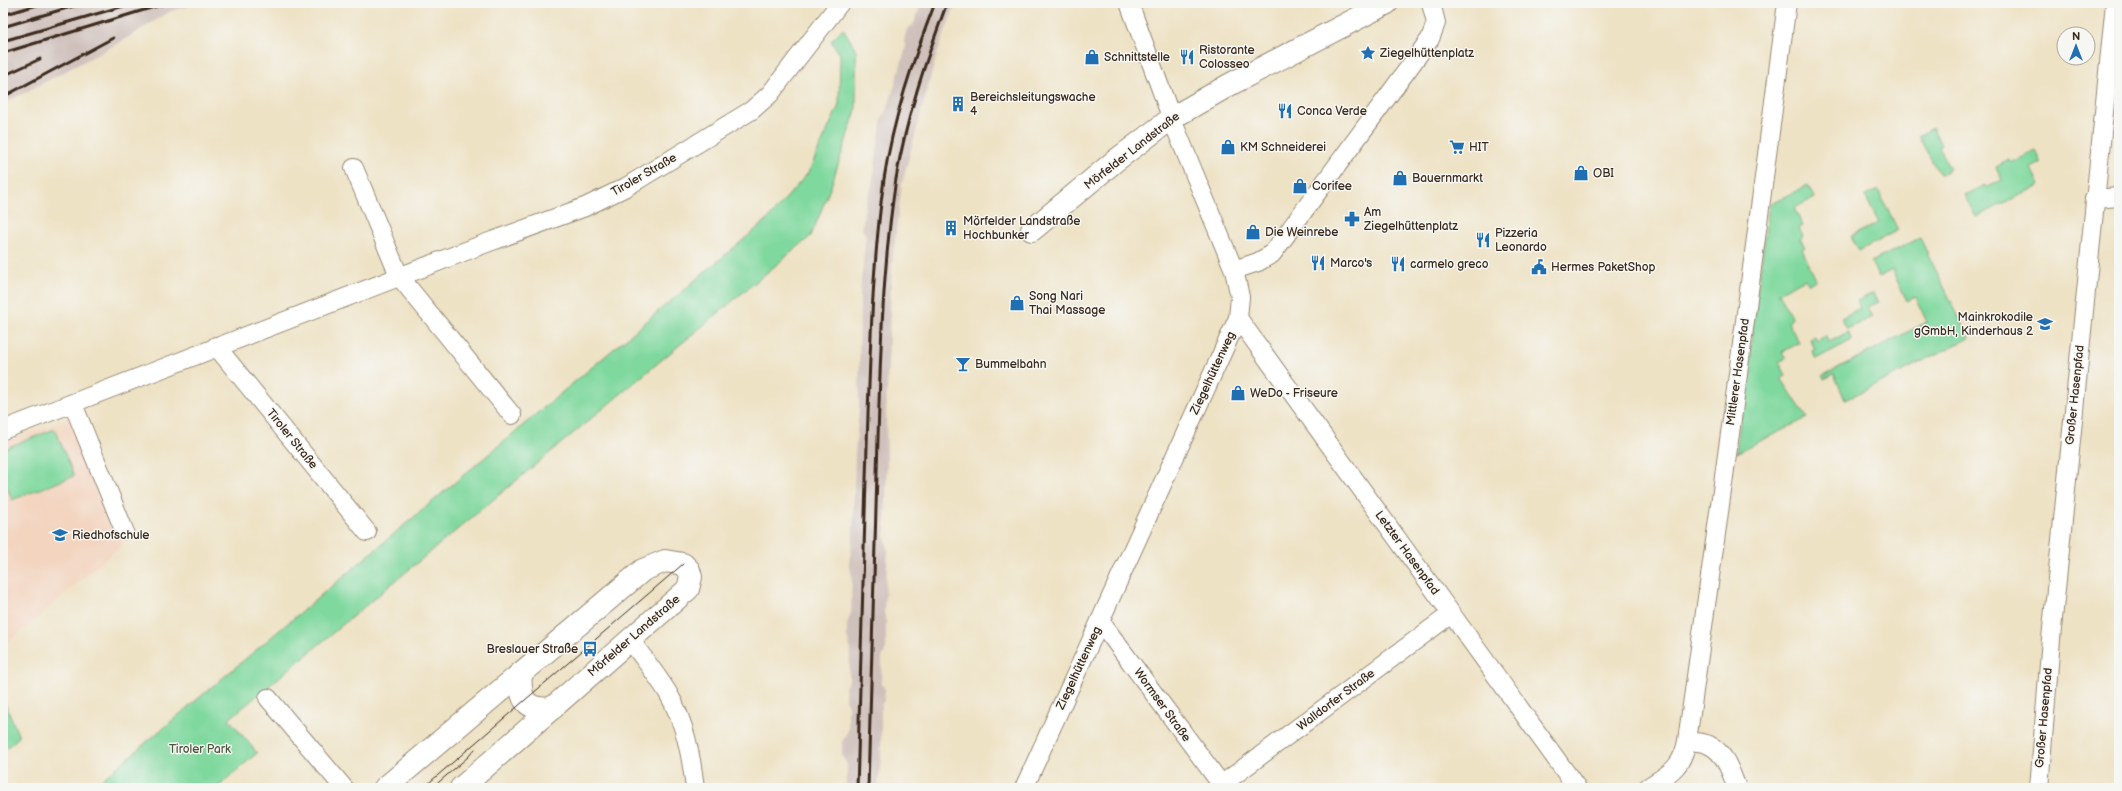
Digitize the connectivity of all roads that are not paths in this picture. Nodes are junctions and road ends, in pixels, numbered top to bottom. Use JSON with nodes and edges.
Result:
{"nodes":[{"id":1,"x":840,"y":3,"type":"edge"},
{"id":2,"x":1129,"y":3,"type":"edge"},
{"id":3,"x":1387,"y":3,"type":"edge"},
{"id":4,"x":1431,"y":3,"type":"edge"},
{"id":5,"x":1787,"y":3,"type":"edge"},
{"id":6,"x":2115,"y":3,"type":"edge"},
{"id":7,"x":1172,"y":118,"type":"junction"},
{"id":8,"x":354,"y":168,"type":"dead end"},
{"id":9,"x":2119,"y":197,"type":"edge"},
{"id":10,"x":2094,"y":199,"type":"junction"},
{"id":11,"x":1032,"y":230,"type":"dead end"},
{"id":12,"x":1234,"y":270,"type":"junction"},
{"id":13,"x":399,"y":276,"type":"junction"},
{"id":14,"x":1238,"y":318,"type":"junction"},
{"id":15,"x":216,"y":346,"type":"junction"},
{"id":16,"x":73,"y":404,"type":"junction"},
{"id":17,"x":512,"y":415,"type":"dead end"},
{"id":18,"x":3,"y":430,"type":"edge"},
{"id":19,"x":124,"y":530,"type":"dead end"},
{"id":20,"x":367,"y":532,"type":"dead end"},
{"id":21,"x":1451,"y":614,"type":"junction"},
{"id":22,"x":1100,"y":621,"type":"junction"},
{"id":23,"x":630,"y":640,"type":"junction"},
{"id":24,"x":521,"y":673,"type":"junction"},
{"id":25,"x":268,"y":698,"type":"dead end"},
{"id":26,"x":553,"y":708,"type":"junction"},
{"id":27,"x":1687,"y":741,"type":"junction"},
{"id":28,"x":1222,"y":786,"type":"edge"},
{"id":29,"x":344,"y":788,"type":"edge"},
{"id":30,"x":385,"y":788,"type":"edge"},
{"id":31,"x":461,"y":788,"type":"edge"},
{"id":32,"x":695,"y":788,"type":"edge"},
{"id":33,"x":1024,"y":788,"type":"edge"},
{"id":34,"x":1577,"y":788,"type":"edge"},
{"id":35,"x":1647,"y":788,"type":"edge"},
{"id":36,"x":1737,"y":788,"type":"edge"},
{"id":37,"x":2039,"y":788,"type":"edge"}],
"edges":[{"from":1,"to":13,"type":"street","name":"Tiroler Straße"},
{"from":2,"to":7,"type":"street","name":"Ziegelhüttenweg"},
{"from":3,"to":7,"type":"main road","name":"Mörfelder Landstraße"},
{"from":4,"to":12,"type":"street"},
{"from":5,"to":27,"type":"street","name":"Mittlerer Hasenpfad"},
{"from":6,"to":10,"type":"street","name":"Großer Hasenpfad"},
{"from":7,"to":11,"type":"main road","name":"Mörfelder Landstraße"},
{"from":7,"to":12,"type":"street","name":"Ziegelhüttenweg"},
{"from":8,"to":13,"type":"street"},
{"from":9,"to":10,"type":"street"},
{"from":10,"to":37,"type":"street","name":"Großer Hasenpfad"},
{"from":12,"to":14,"type":"street","name":"Ziegelhüttenweg"},
{"from":13,"to":15,"type":"street","name":"Tiroler Straße"},
{"from":13,"to":17,"type":"street"},
{"from":14,"to":21,"type":"street","name":"Letzter Hasenpfad"},
{"from":14,"to":22,"type":"street","name":"Ziegelhüttenweg"},
{"from":15,"to":16,"type":"street","name":"Tiroler Straße"},
{"from":15,"to":20,"type":"street","name":"Tiroler Straße"},
{"from":16,"to":18,"type":"street","name":"Tiroler Straße"},
{"from":16,"to":19,"type":"street"},
{"from":21,"to":28,"type":"street","name":"Walldorfer Straße"},
{"from":21,"to":34,"type":"street","name":"Letzter Hasenpfad"},
{"from":22,"to":28,"type":"street","name":"Wormser Straße"},
{"from":22,"to":33,"type":"street","name":"Ziegelhüttenweg"},
{"from":23,"to":24,"type":"main road","name":"Mörfelder Landstraße"},
{"from":23,"to":26,"type":"main road","name":"Mörfelder Landstraße"},
{"from":23,"to":32,"type":"street"},
{"from":24,"to":26,"type":"main road"},
{"from":24,"to":30,"type":"main road","name":"Mörfelder Landstraße"},
{"from":25,"to":29,"type":"street"},
{"from":26,"to":31,"type":"main road","name":"Mörfelder Landstraße"},
{"from":27,"to":35,"type":"street","name":"Mittlerer Hasenpfad"},
{"from":27,"to":36,"type":"street"}]}
